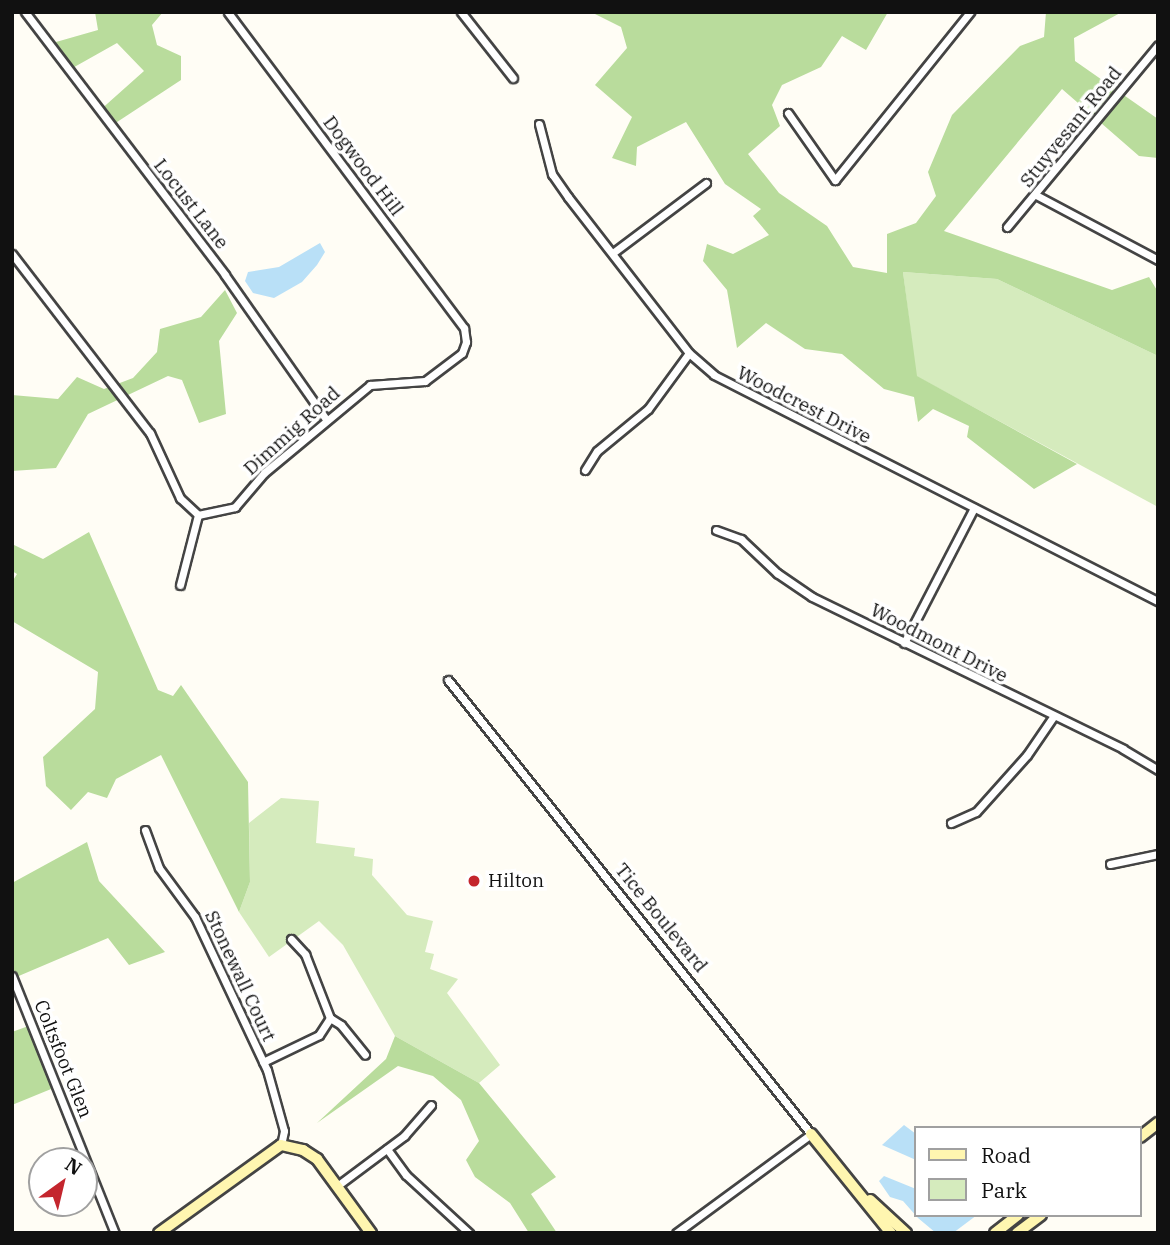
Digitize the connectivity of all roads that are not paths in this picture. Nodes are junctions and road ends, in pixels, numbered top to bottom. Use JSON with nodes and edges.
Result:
{"nodes":[{"id":1,"x":26,"y":12,"type":"edge"},
{"id":2,"x":228,"y":12,"type":"edge"},
{"id":3,"x":461,"y":12,"type":"edge"},
{"id":4,"x":970,"y":12,"type":"edge"},
{"id":5,"x":1158,"y":45,"type":"edge"},
{"id":6,"x":513,"y":78,"type":"dead end"},
{"id":7,"x":788,"y":113,"type":"dead end"},
{"id":8,"x":538,"y":124,"type":"dead end"},
{"id":9,"x":706,"y":183,"type":"dead end"},
{"id":10,"x":1036,"y":195,"type":"junction"},
{"id":11,"x":1007,"y":227,"type":"dead end"},
{"id":12,"x":614,"y":252,"type":"junction"},
{"id":13,"x":12,"y":254,"type":"edge"},
{"id":14,"x":1158,"y":260,"type":"edge"},
{"id":15,"x":466,"y":342,"type":"joint"},
{"id":16,"x":689,"y":353,"type":"junction"},
{"id":17,"x":326,"y":419,"type":"junction"},
{"id":18,"x":585,"y":470,"type":"dead end"},
{"id":19,"x":974,"y":508,"type":"junction"},
{"id":20,"x":198,"y":515,"type":"junction"},
{"id":21,"x":716,"y":530,"type":"dead end"},
{"id":22,"x":180,"y":585,"type":"dead end"},
{"id":23,"x":1158,"y":601,"type":"edge"},
{"id":24,"x":904,"y":643,"type":"junction"},
{"id":25,"x":448,"y":680,"type":"dead end"},
{"id":26,"x":1053,"y":717,"type":"junction"},
{"id":27,"x":1158,"y":770,"type":"edge"},
{"id":28,"x":951,"y":823,"type":"dead end"},
{"id":29,"x":145,"y":831,"type":"dead end"},
{"id":30,"x":1158,"y":854,"type":"edge"},
{"id":31,"x":1110,"y":864,"type":"dead end"},
{"id":32,"x":290,"y":939,"type":"dead end"},
{"id":33,"x":12,"y":975,"type":"edge"},
{"id":34,"x":330,"y":1018,"type":"junction"},
{"id":35,"x":365,"y":1055,"type":"dead end"},
{"id":36,"x":263,"y":1062,"type":"junction"},
{"id":37,"x":431,"y":1105,"type":"dead end"},
{"id":38,"x":1158,"y":1123,"type":"edge"},
{"id":39,"x":811,"y":1134,"type":"junction"},
{"id":40,"x":1142,"y":1134,"type":"edge"},
{"id":41,"x":281,"y":1145,"type":"junction"},
{"id":42,"x":387,"y":1149,"type":"junction"},
{"id":43,"x":846,"y":1179,"type":"junction"},
{"id":44,"x":337,"y":1186,"type":"junction"},
{"id":45,"x":1015,"y":1217,"type":"edge"},
{"id":46,"x":1038,"y":1217,"type":"edge"},
{"id":47,"x":905,"y":1231,"type":"edge"},
{"id":48,"x":116,"y":1233,"type":"edge"},
{"id":49,"x":159,"y":1233,"type":"edge"},
{"id":50,"x":371,"y":1233,"type":"edge"},
{"id":51,"x":469,"y":1233,"type":"edge"},
{"id":52,"x":676,"y":1233,"type":"edge"},
{"id":53,"x":891,"y":1233,"type":"edge"},
{"id":54,"x":995,"y":1233,"type":"edge"},
{"id":55,"x":1017,"y":1233,"type":"edge"}],
"edges":[{"from":1,"to":17,"type":"street","name":"Locust Lane"},
{"from":2,"to":15,"type":"street","name":"Dogwood Hill"},
{"from":3,"to":6,"type":"street"},
{"from":4,"to":7,"type":"street"},
{"from":5,"to":10,"type":"street","name":"Stuyvesant Road"},
{"from":8,"to":12,"type":"street","name":"Woodcrest Drive"},
{"from":9,"to":12,"type":"street"},
{"from":10,"to":11,"type":"street","name":"Stuyvesant Road"},
{"from":10,"to":14,"type":"street"},
{"from":12,"to":16,"type":"street","name":"Woodcrest Drive"},
{"from":13,"to":20,"type":"street"},
{"from":15,"to":17,"type":"street","name":"Dimmig Road"},
{"from":16,"to":18,"type":"street"},
{"from":16,"to":19,"type":"street","name":"Woodcrest Drive"},
{"from":17,"to":20,"type":"street","name":"Dimmig Road"},
{"from":19,"to":23,"type":"street","name":"Woodcrest Drive"},
{"from":19,"to":24,"type":"street"},
{"from":20,"to":22,"type":"street"},
{"from":21,"to":24,"type":"street","name":"Woodmont Drive"},
{"from":24,"to":26,"type":"street","name":"Woodmont Drive"},
{"from":25,"to":39,"type":"street","name":"Tice Boulevard"},
{"from":26,"to":27,"type":"street","name":"Woodmont Drive"},
{"from":26,"to":28,"type":"street"},
{"from":29,"to":36,"type":"street","name":"Stonewall Court"},
{"from":30,"to":31,"type":"street"},
{"from":32,"to":34,"type":"street"},
{"from":33,"to":48,"type":"street","name":"Coltsfoot Glen"},
{"from":34,"to":35,"type":"street"},
{"from":34,"to":36,"type":"street"},
{"from":36,"to":41,"type":"street","name":"Stonewall Court"},
{"from":37,"to":42,"type":"street"},
{"from":38,"to":40,"type":"main road"},
{"from":39,"to":43,"type":"main road","name":"Tice Boulevard"},
{"from":39,"to":52,"type":"street"},
{"from":41,"to":44,"type":"main road"},
{"from":41,"to":49,"type":"main road"},
{"from":42,"to":44,"type":"street"},
{"from":42,"to":51,"type":"street"},
{"from":43,"to":47,"type":"main road","name":"Tice Boulevard"},
{"from":43,"to":53,"type":"main road","name":"Tice Boulevard"},
{"from":44,"to":50,"type":"main road"},
{"from":45,"to":54,"type":"main road"},
{"from":46,"to":55,"type":"main road"}]}
